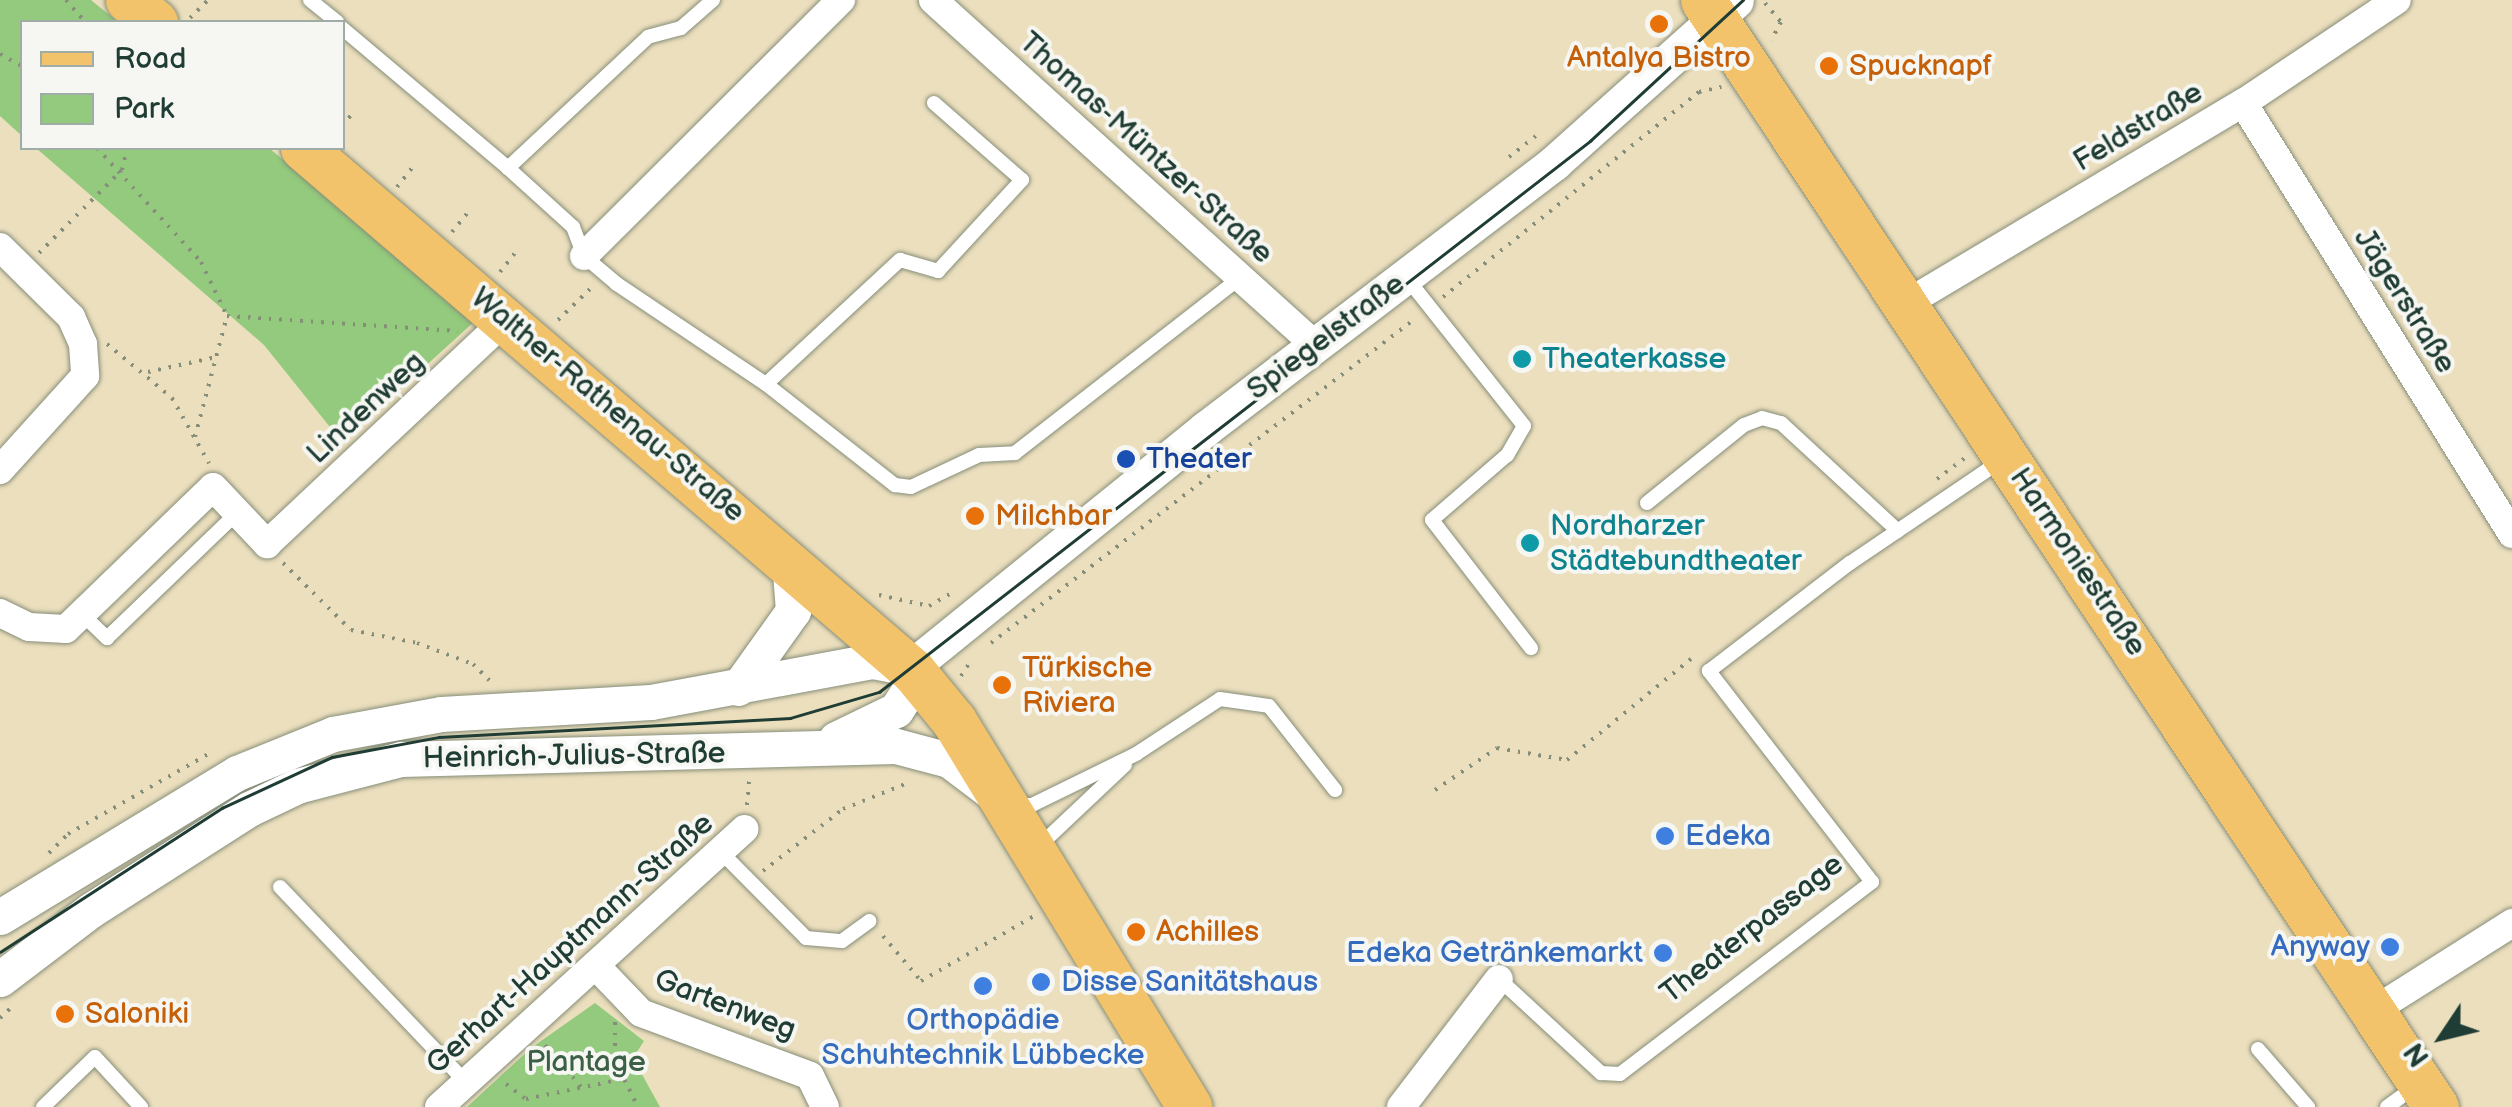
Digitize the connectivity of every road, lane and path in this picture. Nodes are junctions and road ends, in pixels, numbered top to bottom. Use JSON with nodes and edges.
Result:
{"nodes":[{"id":1,"x":66,"y":0,"type":"edge"},
{"id":2,"x":128,"y":0,"type":"edge"},
{"id":3,"x":208,"y":0,"type":"edge"},
{"id":4,"x":310,"y":0,"type":"edge"},
{"id":5,"x":714,"y":0,"type":"edge"},
{"id":6,"x":841,"y":0,"type":"edge"},
{"id":7,"x":932,"y":0,"type":"edge"},
{"id":8,"x":1762,"y":0,"type":"edge"},
{"id":9,"x":2397,"y":0,"type":"edge"},
{"id":10,"x":1719,"y":6,"type":"edge"},
{"id":11,"x":83,"y":20,"type":"edge"},
{"id":12,"x":167,"y":20,"type":"edge"},
{"id":13,"x":174,"y":20,"type":"edge"},
{"id":14,"x":334,"y":20,"type":"edge"},
{"id":15,"x":345,"y":31,"type":"edge"},
{"id":16,"x":1767,"y":49,"type":"dead end"},
{"id":17,"x":0,"y":54,"type":"edge"},
{"id":18,"x":20,"y":58,"type":"edge"},
{"id":19,"x":14,"y":59,"type":"junction"},
{"id":20,"x":20,"y":64,"type":"edge"},
{"id":21,"x":1699,"y":92,"type":"dead end"},
{"id":22,"x":2244,"y":102,"type":"junction"},
{"id":23,"x":934,"y":103,"type":"dead end"},
{"id":24,"x":352,"y":114,"type":"dead end"},
{"id":25,"x":345,"y":122,"type":"edge"},
{"id":26,"x":99,"y":150,"type":"edge"},
{"id":27,"x":126,"y":150,"type":"edge"},
{"id":28,"x":305,"y":150,"type":"edge"},
{"id":29,"x":414,"y":165,"type":"dead end"},
{"id":30,"x":508,"y":168,"type":"junction"},
{"id":31,"x":122,"y":170,"type":"junction"},
{"id":32,"x":394,"y":190,"type":"dead end"},
{"id":33,"x":469,"y":210,"type":"dead end"},
{"id":34,"x":449,"y":236,"type":"dead end"},
{"id":35,"x":0,"y":246,"type":"edge"},
{"id":36,"x":517,"y":250,"type":"dead end"},
{"id":37,"x":584,"y":256,"type":"junction"},
{"id":38,"x":24,"y":269,"type":"junction"},
{"id":39,"x":497,"y":275,"type":"dead end"},
{"id":40,"x":1406,"y":276,"type":"junction"},
{"id":41,"x":1240,"y":277,"type":"junction"},
{"id":42,"x":1907,"y":302,"type":"junction"},
{"id":43,"x":1429,"y":308,"type":"junction"},
{"id":44,"x":227,"y":316,"type":"junction"},
{"id":45,"x":555,"y":323,"type":"dead end"},
{"id":46,"x":500,"y":328,"type":"junction"},
{"id":47,"x":83,"y":344,"type":"junction"},
{"id":48,"x":1316,"y":345,"type":"junction"},
{"id":49,"x":216,"y":357,"type":"junction"},
{"id":50,"x":148,"y":372,"type":"junction"},
{"id":51,"x":766,"y":384,"type":"junction"},
{"id":52,"x":196,"y":437,"type":"junction"},
{"id":53,"x":1992,"y":454,"type":"junction"},
{"id":54,"x":0,"y":470,"type":"edge"},
{"id":55,"x":1930,"y":484,"type":"dead end"},
{"id":56,"x":213,"y":488,"type":"junction"},
{"id":57,"x":1648,"y":503,"type":"dead end"},
{"id":58,"x":237,"y":513,"type":"junction"},
{"id":59,"x":1898,"y":530,"type":"junction"},
{"id":60,"x":2512,"y":534,"type":"edge"},
{"id":61,"x":267,"y":544,"type":"junction"},
{"id":62,"x":789,"y":559,"type":"junction"},
{"id":63,"x":0,"y":613,"type":"edge"},
{"id":64,"x":82,"y":614,"type":"junction"},
{"id":65,"x":1530,"y":648,"type":"dead end"},
{"id":66,"x":1700,"y":654,"type":"dead end"},
{"id":67,"x":910,"y":668,"type":"junction"},
{"id":68,"x":960,"y":679,"type":"dead end"},
{"id":69,"x":489,"y":680,"type":"dead end"},
{"id":70,"x":738,"y":688,"type":"junction"},
{"id":71,"x":790,"y":752,"type":"junction"},
{"id":72,"x":1136,"y":754,"type":"junction"},
{"id":73,"x":912,"y":775,"type":"dead end"},
{"id":74,"x":1335,"y":790,"type":"dead end"},
{"id":75,"x":1435,"y":790,"type":"dead end"},
{"id":76,"x":1006,"y":805,"type":"junction"},
{"id":77,"x":745,"y":829,"type":"dead end"},
{"id":78,"x":1033,"y":851,"type":"junction"},
{"id":79,"x":721,"y":852,"type":"junction"},
{"id":80,"x":68,"y":874,"type":"junction"},
{"id":81,"x":749,"y":880,"type":"junction"},
{"id":82,"x":280,"y":887,"type":"dead end"},
{"id":83,"x":0,"y":892,"type":"edge"},
{"id":84,"x":1034,"y":916,"type":"dead end"},
{"id":85,"x":0,"y":917,"type":"edge"},
{"id":86,"x":870,"y":921,"type":"joint"},
{"id":87,"x":2512,"y":923,"type":"edge"},
{"id":88,"x":595,"y":965,"type":"junction"},
{"id":89,"x":0,"y":979,"type":"edge"},
{"id":90,"x":1499,"y":979,"type":"joint"},
{"id":91,"x":620,"y":991,"type":"junction"},
{"id":92,"x":2373,"y":1011,"type":"junction"},
{"id":93,"x":528,"y":1026,"type":"junction"},
{"id":94,"x":2258,"y":1050,"type":"dead end"},
{"id":95,"x":475,"y":1075,"type":"junction"},
{"id":96,"x":623,"y":1080,"type":"junction"},
{"id":97,"x":585,"y":1091,"type":"junction"},
{"id":98,"x":2415,"y":1099,"type":"edge"},
{"id":99,"x":43,"y":1107,"type":"edge"},
{"id":100,"x":141,"y":1107,"type":"edge"},
{"id":101,"x":439,"y":1107,"type":"edge"},
{"id":102,"x":638,"y":1107,"type":"edge"},
{"id":103,"x":825,"y":1107,"type":"edge"},
{"id":104,"x":1190,"y":1107,"type":"edge"},
{"id":105,"x":1401,"y":1107,"type":"edge"},
{"id":106,"x":2308,"y":1107,"type":"edge"}],
"edges":[{"from":1,"to":11,"type":"path"},
{"from":2,"to":12,"type":"main road"},
{"from":3,"to":13,"type":"path"},
{"from":4,"to":14,"type":"lane"},
{"from":5,"to":30,"type":"lane"},
{"from":6,"to":37,"type":"street"},
{"from":7,"to":41,"type":"street","name":"Thomas-Müntzer-Straße"},
{"from":8,"to":16,"type":"path"},
{"from":9,"to":22,"type":"street","name":"Feldstraße"},
{"from":10,"to":40,"type":"street","name":"Spiegelstraße"},
{"from":10,"to":42,"type":"main road","name":"Harmoniestraße"},
{"from":15,"to":30,"type":"lane"},
{"from":17,"to":19,"type":"path"},
{"from":18,"to":19,"type":"path"},
{"from":19,"to":20,"type":"path"},
{"from":21,"to":43,"type":"path"},
{"from":22,"to":42,"type":"street","name":"Feldstraße"},
{"from":22,"to":60,"type":"street","name":"Jägerstraße"},
{"from":23,"to":51,"type":"lane"},
{"from":24,"to":25,"type":"path"},
{"from":26,"to":31,"type":"path"},
{"from":27,"to":31,"type":"path"},
{"from":28,"to":46,"type":"main road","name":"Walther-Rathenau-Straße"},
{"from":29,"to":32,"type":"path"},
{"from":30,"to":37,"type":"lane"},
{"from":31,"to":38,"type":"path"},
{"from":31,"to":44,"type":"path"},
{"from":33,"to":34,"type":"path"},
{"from":35,"to":38,"type":"street"},
{"from":36,"to":39,"type":"path"},
{"from":37,"to":45,"type":"path"},
{"from":37,"to":51,"type":"lane"},
{"from":38,"to":47,"type":"street"},
{"from":40,"to":43,"type":"lane"},
{"from":40,"to":48,"type":"street","name":"Spiegelstraße"},
{"from":41,"to":48,"type":"street","name":"Thomas-Müntzer-Straße"},
{"from":41,"to":51,"type":"lane"},
{"from":42,"to":53,"type":"main road","name":"Harmoniestraße"},
{"from":43,"to":65,"type":"lane"},
{"from":43,"to":68,"type":"path"},
{"from":44,"to":46,"type":"path"},
{"from":44,"to":49,"type":"path"},
{"from":46,"to":61,"type":"street","name":"Lindenweg"},
{"from":46,"to":62,"type":"main road","name":"Walther-Rathenau-Straße"},
{"from":47,"to":50,"type":"path"},
{"from":47,"to":54,"type":"street"},
{"from":48,"to":67,"type":"street","name":"Spiegelstraße"},
{"from":49,"to":50,"type":"path"},
{"from":49,"to":52,"type":"path"},
{"from":50,"to":52,"type":"path"},
{"from":52,"to":56,"type":"path"},
{"from":53,"to":55,"type":"path"},
{"from":53,"to":59,"type":"lane","name":"Theaterpassage"},
{"from":53,"to":92,"type":"main road","name":"Harmoniestraße"},
{"from":56,"to":58,"type":"street"},
{"from":56,"to":64,"type":"street"},
{"from":57,"to":59,"type":"lane"},
{"from":58,"to":61,"type":"street"},
{"from":58,"to":64,"type":"lane"},
{"from":59,"to":90,"type":"lane","name":"Theaterpassage"},
{"from":61,"to":69,"type":"path"},
{"from":62,"to":67,"type":"main road","name":"Walther-Rathenau-Straße"},
{"from":62,"to":70,"type":"street"},
{"from":63,"to":64,"type":"street"},
{"from":66,"to":75,"type":"path"},
{"from":67,"to":70,"type":"street","name":"Heinrich-Julius-Straße"},
{"from":67,"to":71,"type":"street","name":"Heinrich-Julius-Straße"},
{"from":67,"to":76,"type":"main road","name":"Walther-Rathenau-Straße"},
{"from":70,"to":80,"type":"street","name":"Heinrich-Julius-Straße"},
{"from":71,"to":76,"type":"street","name":"Heinrich-Julius-Straße"},
{"from":71,"to":89,"type":"street","name":"Heinrich-Julius-Straße"},
{"from":72,"to":74,"type":"lane"},
{"from":72,"to":76,"type":"lane"},
{"from":72,"to":78,"type":"lane"},
{"from":73,"to":81,"type":"path"},
{"from":76,"to":78,"type":"main road","name":"Walther-Rathenau-Straße"},
{"from":77,"to":79,"type":"street","name":"Gerhart-Hauptmann-Straße"},
{"from":78,"to":104,"type":"main road","name":"Walther-Rathenau-Straße"},
{"from":79,"to":81,"type":"lane"},
{"from":79,"to":88,"type":"street","name":"Gerhart-Hauptmann-Straße"},
{"from":80,"to":83,"type":"street"},
{"from":80,"to":85,"type":"street","name":"Heinrich-Julius-Straße"},
{"from":81,"to":86,"type":"lane"},
{"from":82,"to":95,"type":"lane"},
{"from":84,"to":86,"type":"path"},
{"from":87,"to":92,"type":"street"},
{"from":88,"to":91,"type":"street","name":"Gartenweg"},
{"from":88,"to":93,"type":"street","name":"Gerhart-Hauptmann-Straße"},
{"from":90,"to":105,"type":"street","name":"Theaterpassage"},
{"from":91,"to":96,"type":"path"},
{"from":91,"to":103,"type":"street","name":"Gartenweg"},
{"from":92,"to":98,"type":"main road","name":"Harmoniestraße"},
{"from":93,"to":95,"type":"street","name":"Gerhart-Hauptmann-Straße"},
{"from":93,"to":97,"type":"path"},
{"from":94,"to":106,"type":"lane"},
{"from":95,"to":97,"type":"path"},
{"from":95,"to":101,"type":"street","name":"Gerhart-Hauptmann-Straße"},
{"from":96,"to":97,"type":"path"},
{"from":96,"to":102,"type":"path"},
{"from":99,"to":100,"type":"lane"}]}
